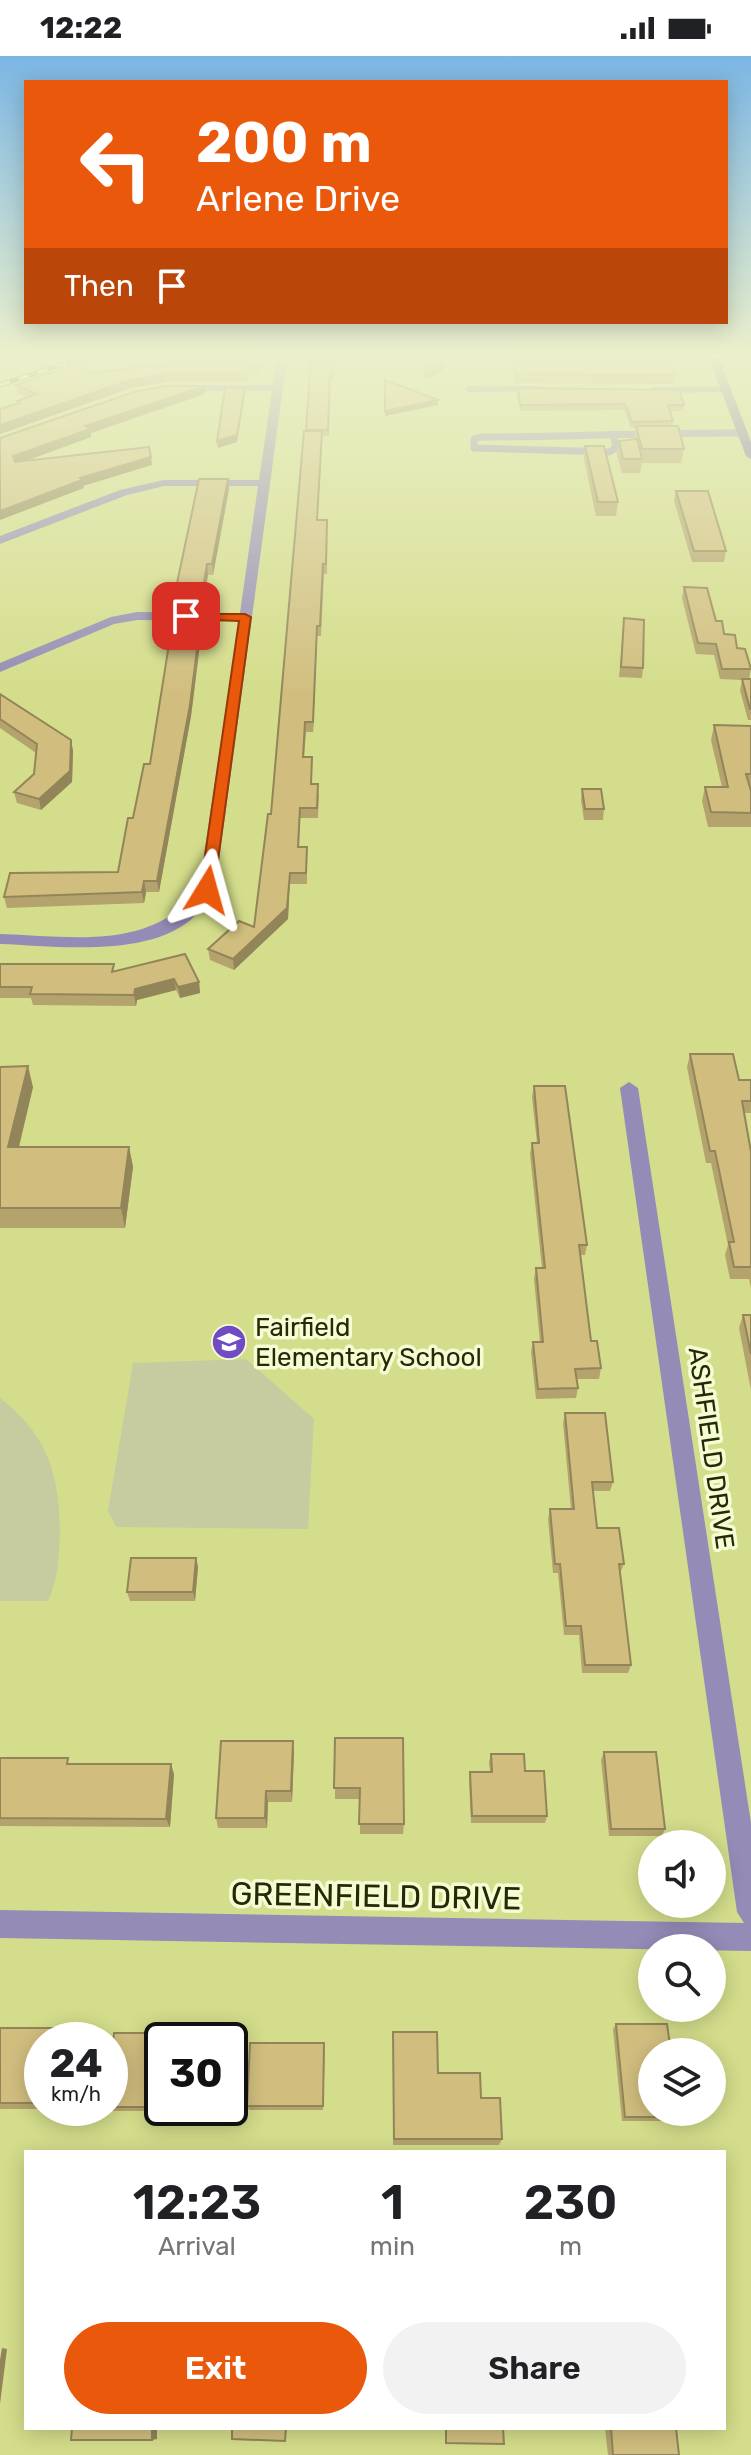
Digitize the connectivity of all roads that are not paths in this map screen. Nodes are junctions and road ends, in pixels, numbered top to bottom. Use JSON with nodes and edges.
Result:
{"nodes":[{"id":1,"x":267,"y":470,"type":"edge"},
{"id":2,"x":265,"y":483,"type":"junction"},
{"id":3,"x":0,"y":540,"type":"edge"},
{"id":4,"x":245,"y":617,"type":"junction"},
{"id":5,"x":0,"y":668,"type":"edge"},
{"id":6,"x":0,"y":939,"type":"edge"},
{"id":7,"x":629,"y":1088,"type":"dead end"},
{"id":8,"x":751,"y":1912,"type":"edge"},
{"id":9,"x":0,"y":1924,"type":"edge"},
{"id":10,"x":751,"y":1937,"type":"edge"}],
"edges":[{"from":1,"to":2,"type":"street"},
{"from":2,"to":3,"type":"street"},
{"from":2,"to":4,"type":"street"},
{"from":4,"to":5,"type":"street"},
{"from":4,"to":6,"type":"street"},
{"from":7,"to":8,"type":"street","name":"ASHFIELD DRIVE"},
{"from":9,"to":10,"type":"street","name":"GREENFIELD DRIVE"}]}
